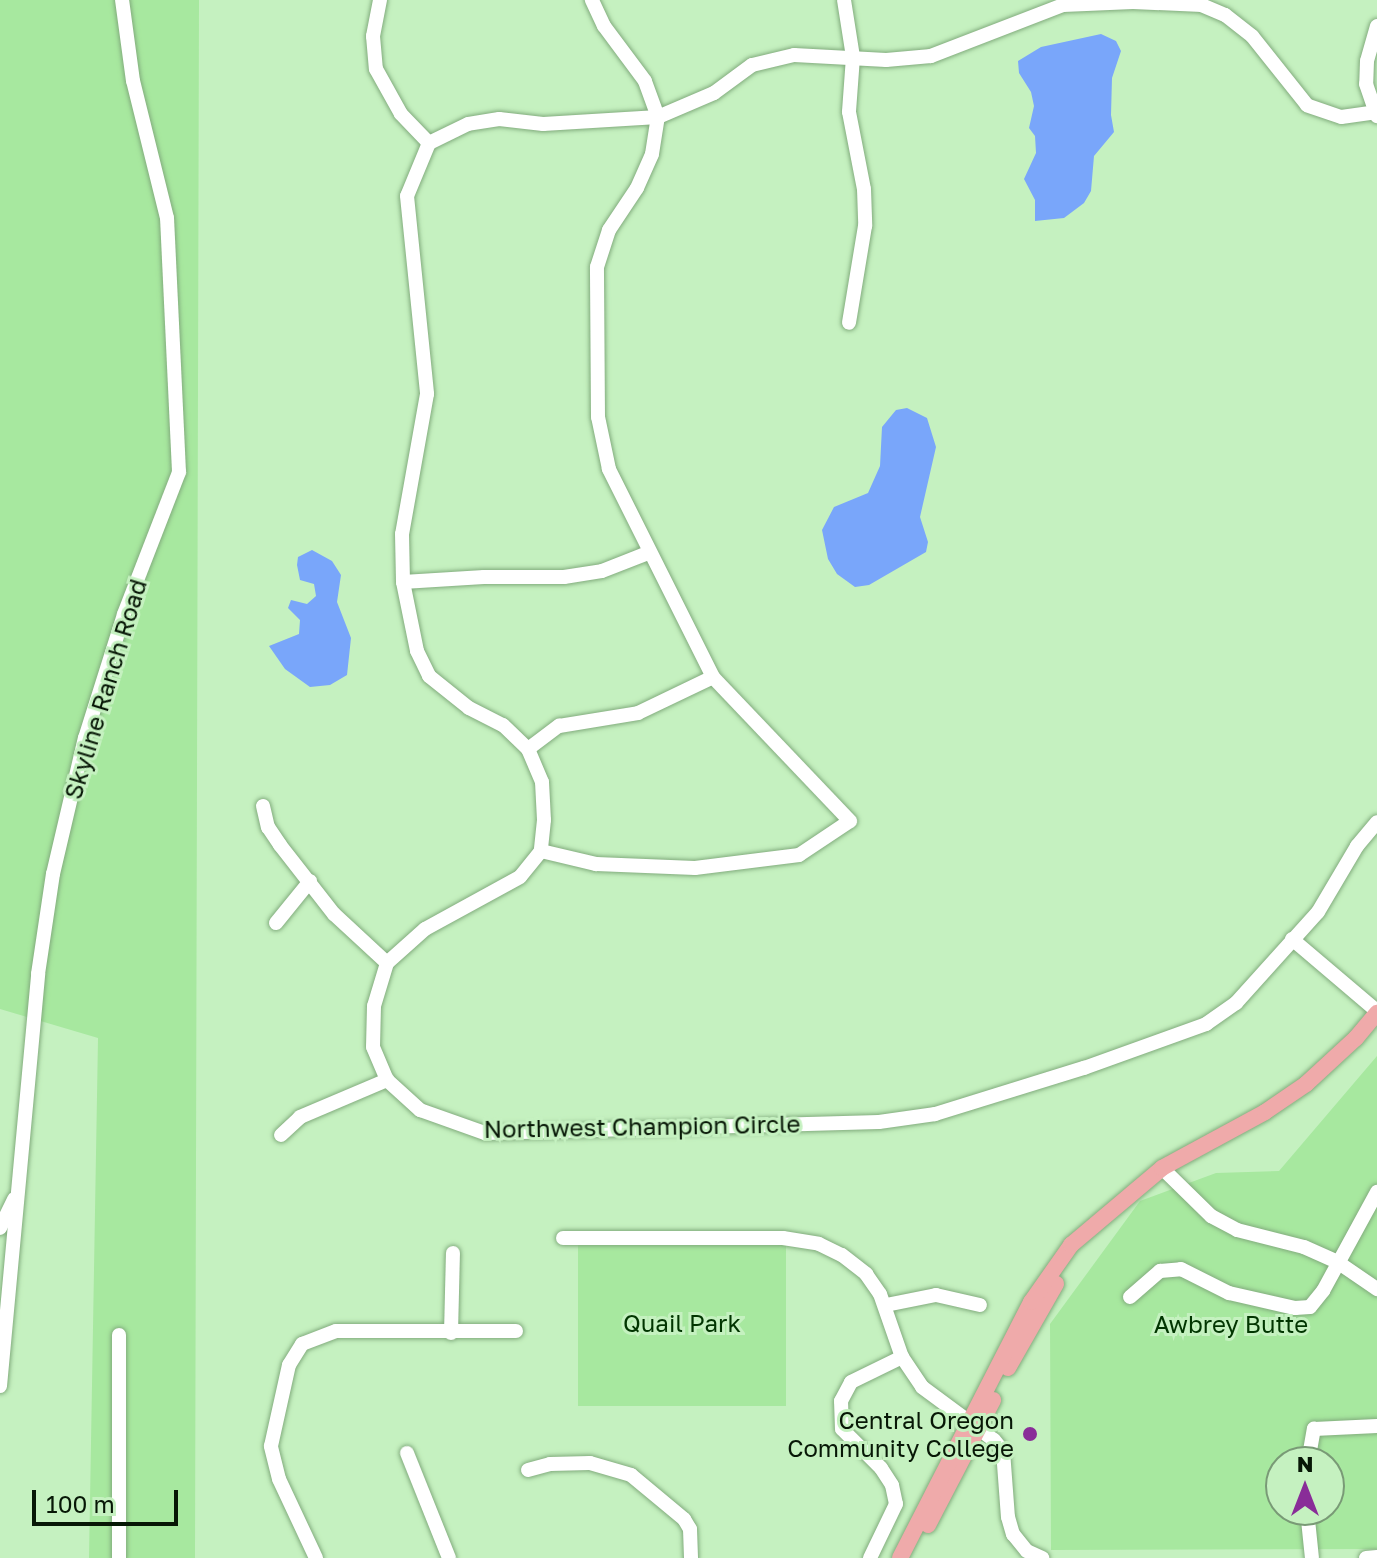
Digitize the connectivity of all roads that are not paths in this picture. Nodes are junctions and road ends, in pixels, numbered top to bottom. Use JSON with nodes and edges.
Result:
{"nodes":[{"id":1,"x":122,"y":0,"type":"edge"},
{"id":2,"x":380,"y":0,"type":"edge"},
{"id":3,"x":592,"y":0,"type":"edge"},
{"id":4,"x":844,"y":0,"type":"edge"},
{"id":5,"x":1063,"y":2,"type":"edge"},
{"id":6,"x":1202,"y":3,"type":"edge"},
{"id":7,"x":1377,"y":26,"type":"edge"},
{"id":8,"x":853,"y":57,"type":"junction"},
{"id":9,"x":1377,"y":113,"type":"edge"},
{"id":10,"x":658,"y":117,"type":"junction"},
{"id":11,"x":429,"y":143,"type":"junction"},
{"id":12,"x":849,"y":323,"type":"dead end"},
{"id":13,"x":648,"y":553,"type":"junction"},
{"id":14,"x":403,"y":582,"type":"junction"},
{"id":15,"x":713,"y":677,"type":"junction"},
{"id":16,"x":528,"y":749,"type":"junction"},
{"id":17,"x":263,"y":806,"type":"dead end"},
{"id":18,"x":1377,"y":822,"type":"edge"},
{"id":19,"x":541,"y":851,"type":"junction"},
{"id":20,"x":310,"y":881,"type":"junction"},
{"id":21,"x":276,"y":923,"type":"dead end"},
{"id":22,"x":1292,"y":939,"type":"junction"},
{"id":23,"x":387,"y":963,"type":"junction"},
{"id":24,"x":1377,"y":1012,"type":"edge"},
{"id":25,"x":387,"y":1080,"type":"junction"},
{"id":26,"x":281,"y":1135,"type":"dead end"},
{"id":27,"x":1162,"y":1168,"type":"junction"},
{"id":28,"x":18,"y":1191,"type":"junction"},
{"id":29,"x":1377,"y":1192,"type":"edge"},
{"id":30,"x":0,"y":1228,"type":"edge"},
{"id":31,"x":563,"y":1238,"type":"dead end"},
{"id":32,"x":453,"y":1253,"type":"dead end"},
{"id":33,"x":1336,"y":1261,"type":"junction"},
{"id":34,"x":1377,"y":1289,"type":"edge"},
{"id":35,"x":1130,"y":1297,"type":"dead end"},
{"id":36,"x":886,"y":1305,"type":"junction"},
{"id":37,"x":980,"y":1305,"type":"dead end"},
{"id":38,"x":516,"y":1331,"type":"dead end"},
{"id":39,"x":451,"y":1333,"type":"junction"},
{"id":40,"x":119,"y":1335,"type":"dead end"},
{"id":41,"x":902,"y":1357,"type":"junction"},
{"id":42,"x":0,"y":1386,"type":"edge"},
{"id":43,"x":974,"y":1424,"type":"junction"},
{"id":44,"x":1377,"y":1426,"type":"edge"},
{"id":45,"x":1310,"y":1446,"type":"edge"},
{"id":46,"x":407,"y":1453,"type":"dead end"},
{"id":47,"x":528,"y":1470,"type":"dead end"},
{"id":48,"x":1309,"y":1526,"type":"edge"},
{"id":49,"x":1377,"y":1557,"type":"edge"},
{"id":50,"x":119,"y":1558,"type":"edge"},
{"id":51,"x":316,"y":1558,"type":"edge"},
{"id":52,"x":449,"y":1558,"type":"edge"},
{"id":53,"x":691,"y":1558,"type":"edge"},
{"id":54,"x":870,"y":1558,"type":"edge"},
{"id":55,"x":900,"y":1558,"type":"edge"},
{"id":56,"x":911,"y":1558,"type":"edge"},
{"id":57,"x":1042,"y":1558,"type":"edge"},
{"id":58,"x":1312,"y":1558,"type":"edge"},
{"id":59,"x":1366,"y":1558,"type":"edge"}],
"edges":[{"from":1,"to":28,"type":"street","name":"Skyline Ranch Road"},
{"from":2,"to":11,"type":"street"},
{"from":3,"to":10,"type":"street"},
{"from":4,"to":8,"type":"street"},
{"from":5,"to":6,"type":"street"},
{"from":5,"to":8,"type":"street"},
{"from":6,"to":9,"type":"street"},
{"from":7,"to":9,"type":"street"},
{"from":8,"to":10,"type":"street"},
{"from":8,"to":12,"type":"street"},
{"from":10,"to":11,"type":"street"},
{"from":10,"to":13,"type":"street"},
{"from":11,"to":14,"type":"street"},
{"from":13,"to":14,"type":"street"},
{"from":13,"to":15,"type":"street"},
{"from":14,"to":16,"type":"street"},
{"from":15,"to":16,"type":"street"},
{"from":15,"to":19,"type":"street"},
{"from":16,"to":19,"type":"street"},
{"from":17,"to":20,"type":"street"},
{"from":18,"to":22,"type":"street","name":"Northwest Champion Circle"},
{"from":19,"to":23,"type":"street"},
{"from":20,"to":21,"type":"street"},
{"from":20,"to":23,"type":"street"},
{"from":22,"to":24,"type":"street"},
{"from":22,"to":25,"type":"street","name":"Northwest Champion Circle"},
{"from":23,"to":25,"type":"street","name":"Northwest Champion Circle"},
{"from":24,"to":27,"type":"main road"},
{"from":25,"to":26,"type":"street"},
{"from":27,"to":33,"type":"street"},
{"from":27,"to":43,"type":"main road"},
{"from":28,"to":30,"type":"street"},
{"from":28,"to":42,"type":"street","name":"Skyline Ranch Road"},
{"from":29,"to":33,"type":"street"},
{"from":31,"to":36,"type":"street"},
{"from":32,"to":39,"type":"street"},
{"from":33,"to":34,"type":"street"},
{"from":33,"to":35,"type":"street"},
{"from":36,"to":37,"type":"street"},
{"from":36,"to":41,"type":"street"},
{"from":38,"to":39,"type":"street"},
{"from":39,"to":51,"type":"street"},
{"from":40,"to":50,"type":"street"},
{"from":41,"to":43,"type":"street"},
{"from":41,"to":54,"type":"street"},
{"from":43,"to":55,"type":"main road"},
{"from":43,"to":56,"type":"main road"},
{"from":43,"to":57,"type":"street"},
{"from":44,"to":45,"type":"street"},
{"from":46,"to":52,"type":"street"},
{"from":47,"to":53,"type":"street"},
{"from":48,"to":58,"type":"street"},
{"from":49,"to":59,"type":"street"}]}
